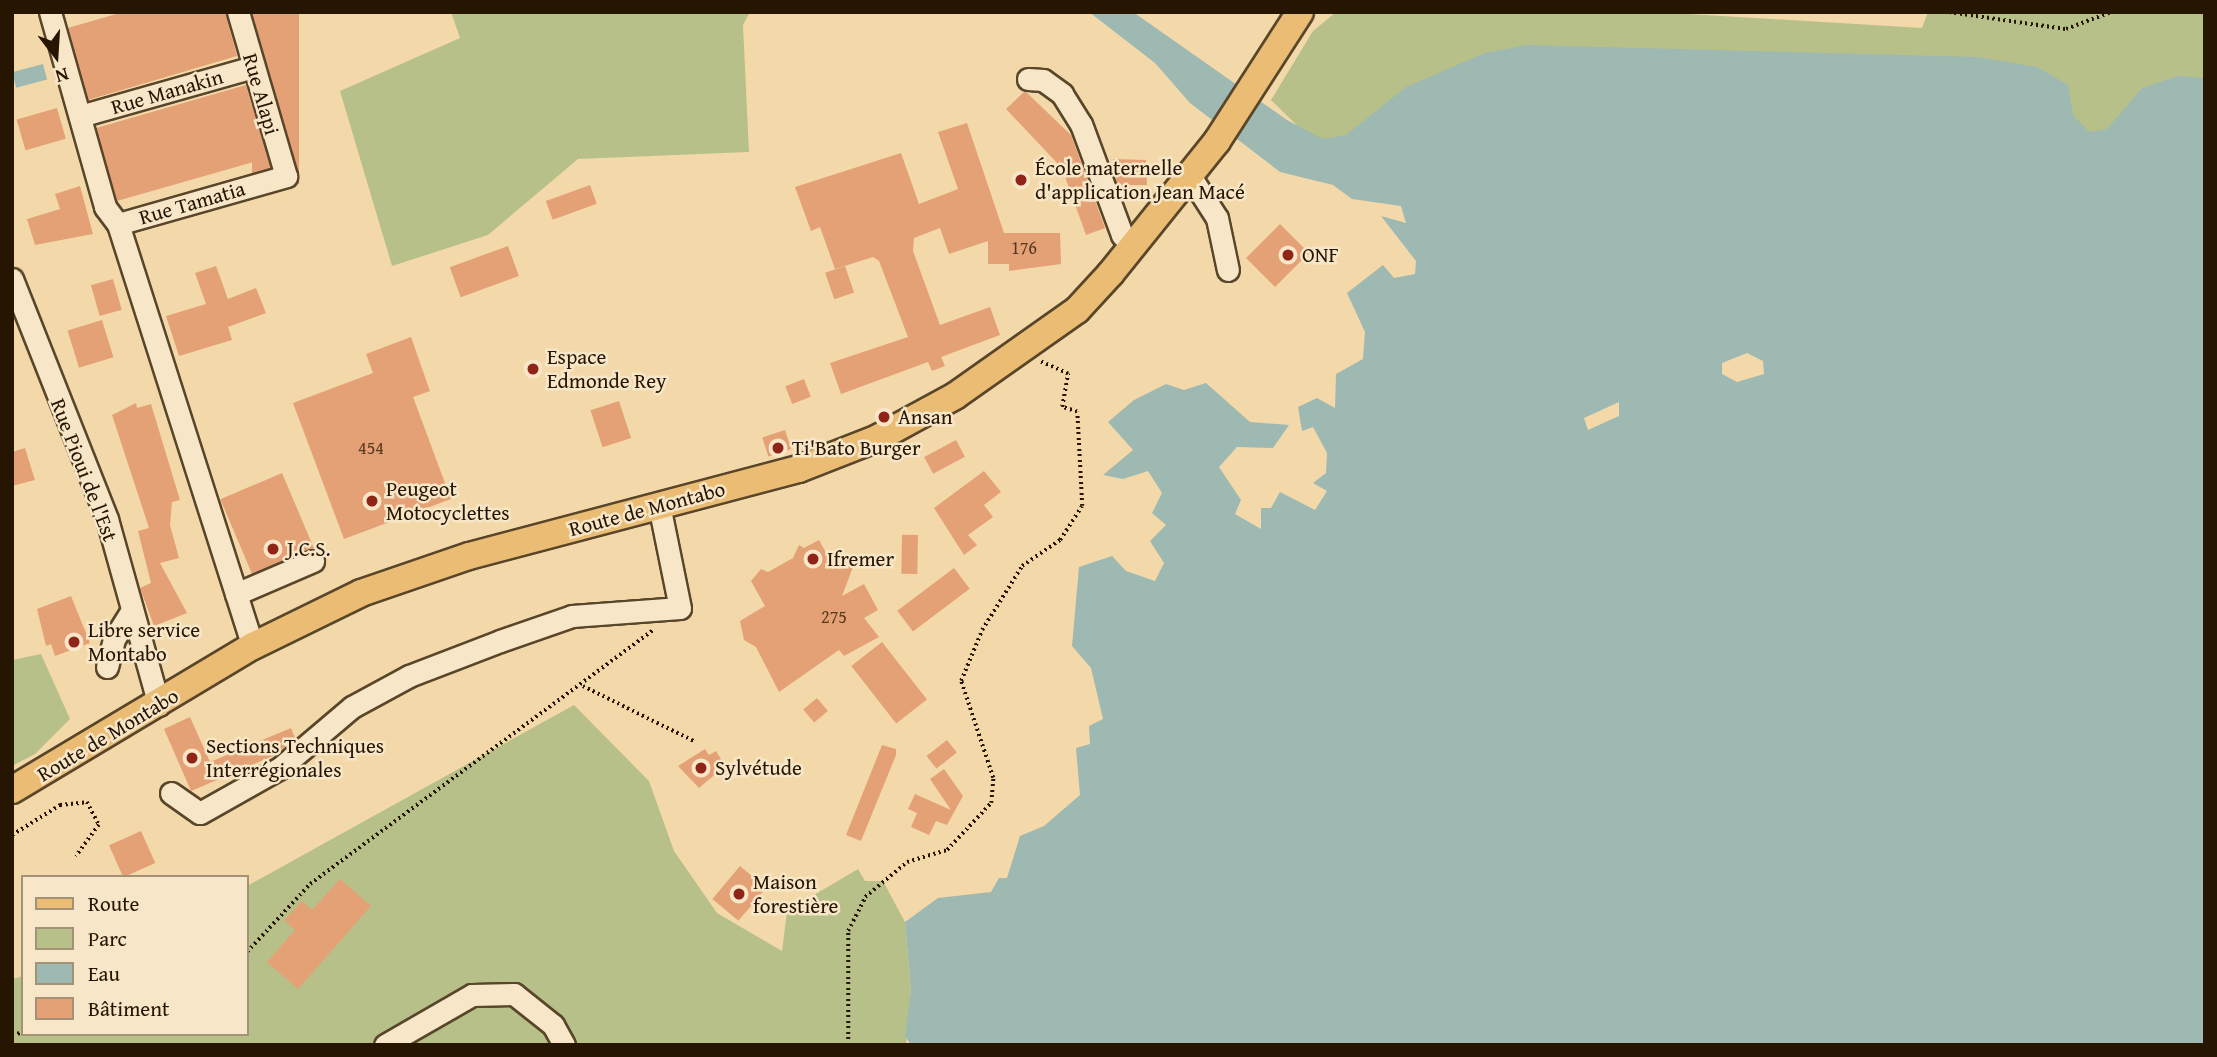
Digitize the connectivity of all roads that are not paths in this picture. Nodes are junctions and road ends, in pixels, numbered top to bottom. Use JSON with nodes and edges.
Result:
{"nodes":[{"id":1,"x":238,"y":12,"type":"edge"},
{"id":2,"x":1300,"y":12,"type":"edge"},
{"id":3,"x":57,"y":14,"type":"edge"},
{"id":4,"x":253,"y":67,"type":"junction"},
{"id":5,"x":1028,"y":79,"type":"dead end"},
{"id":6,"x":80,"y":117,"type":"junction"},
{"id":7,"x":286,"y":176,"type":"joint"},
{"id":8,"x":1190,"y":176,"type":"junction"},
{"id":9,"x":112,"y":215,"type":"junction"},
{"id":10,"x":1134,"y":246,"type":"junction"},
{"id":11,"x":1228,"y":270,"type":"dead end"},
{"id":12,"x":12,"y":279,"type":"edge"},
{"id":13,"x":659,"y":505,"type":"junction"},
{"id":14,"x":313,"y":561,"type":"dead end"},
{"id":15,"x":236,"y":594,"type":"junction"},
{"id":16,"x":132,"y":610,"type":"junction"},
{"id":17,"x":253,"y":646,"type":"junction"},
{"id":18,"x":107,"y":667,"type":"dead end"},
{"id":19,"x":159,"y":705,"type":"junction"},
{"id":20,"x":12,"y":790,"type":"edge"},
{"id":21,"x":171,"y":793,"type":"dead end"},
{"id":22,"x":385,"y":1045,"type":"edge"},
{"id":23,"x":564,"y":1045,"type":"edge"}],
"edges":[{"from":1,"to":4,"type":"street","name":"Rue Alapi"},
{"from":2,"to":8,"type":"main road","name":"Route de Montabo"},
{"from":3,"to":6,"type":"street"},
{"from":4,"to":6,"type":"street","name":"Rue Manakin"},
{"from":4,"to":7,"type":"street","name":"Rue Alapi"},
{"from":5,"to":10,"type":"street"},
{"from":6,"to":9,"type":"street"},
{"from":7,"to":9,"type":"street","name":"Rue Tamatia"},
{"from":8,"to":10,"type":"main road","name":"Route de Montabo"},
{"from":8,"to":11,"type":"street"},
{"from":9,"to":15,"type":"street"},
{"from":10,"to":13,"type":"main road","name":"Route de Montabo"},
{"from":12,"to":16,"type":"street","name":"Rue Pioui de l'Est"},
{"from":13,"to":17,"type":"main road","name":"Route de Montabo"},
{"from":13,"to":21,"type":"street"},
{"from":14,"to":15,"type":"street"},
{"from":15,"to":17,"type":"street"},
{"from":16,"to":18,"type":"street"},
{"from":16,"to":19,"type":"street","name":"Rue Pioui de l'Est"},
{"from":17,"to":19,"type":"main road","name":"Route de Montabo"},
{"from":19,"to":20,"type":"main road","name":"Route de Montabo"},
{"from":22,"to":23,"type":"street"}]}
